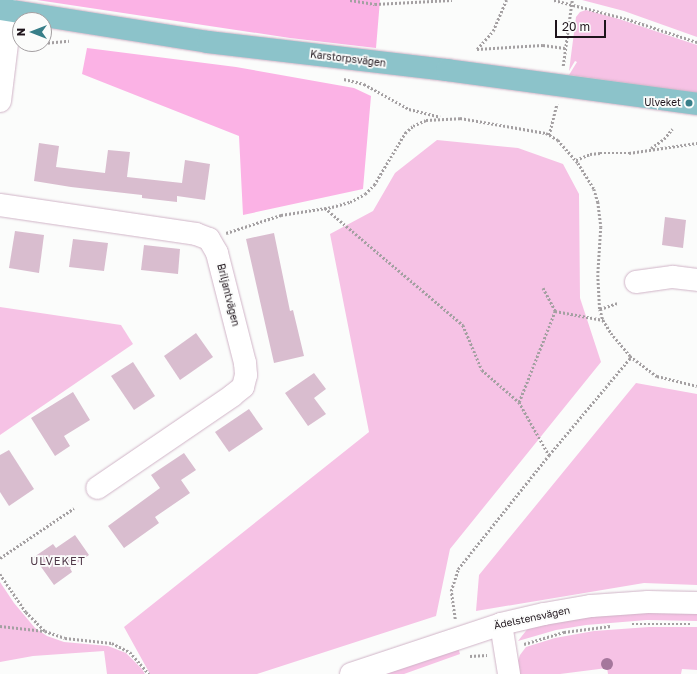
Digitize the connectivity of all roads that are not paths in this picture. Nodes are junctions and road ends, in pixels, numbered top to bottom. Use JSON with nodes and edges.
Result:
{"nodes":[{"id":1,"x":6,"y":10,"type":"edge"},
{"id":2,"x":0,"y":101,"type":"edge"},
{"id":3,"x":697,"y":104,"type":"edge"},
{"id":4,"x":0,"y":205,"type":"edge"},
{"id":5,"x":697,"y":280,"type":"edge"},
{"id":6,"x":636,"y":282,"type":"dead end"},
{"id":7,"x":97,"y":488,"type":"dead end"},
{"id":8,"x":697,"y":603,"type":"edge"},
{"id":9,"x":501,"y":624,"type":"junction"},
{"id":10,"x":507,"y":664,"type":"edge"},
{"id":11,"x":351,"y":674,"type":"edge"}],
"edges":[{"from":1,"to":2,"type":"street"},
{"from":1,"to":3,"type":"main road","name":"Karstorpsvägen"},
{"from":4,"to":7,"type":"street","name":"Briljantvägen"},
{"from":5,"to":6,"type":"street"},
{"from":8,"to":9,"type":"street","name":"Ädelstensvägen"},
{"from":9,"to":10,"type":"street"},
{"from":9,"to":11,"type":"street","name":"Ädelstensvägen"}]}
